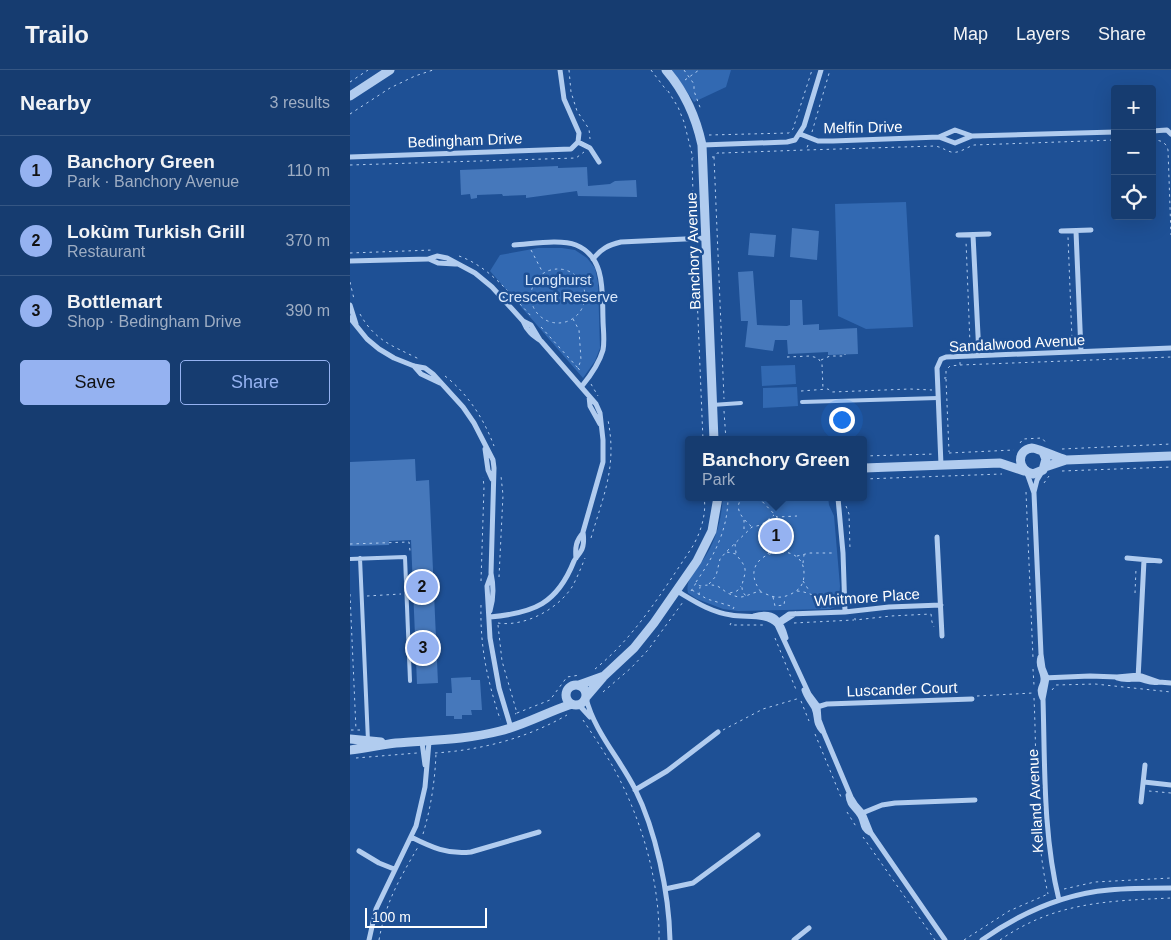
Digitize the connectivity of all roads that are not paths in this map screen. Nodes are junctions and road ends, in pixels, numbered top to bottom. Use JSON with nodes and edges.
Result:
{"nodes":[{"id":1,"x":390,"y":70,"type":"edge"},
{"id":2,"x":560,"y":70,"type":"edge"},
{"id":3,"x":666,"y":70,"type":"edge"},
{"id":4,"x":821,"y":70,"type":"edge"},
{"id":5,"x":350,"y":95,"type":"edge"},
{"id":6,"x":1156,"y":131,"type":"edge"},
{"id":7,"x":1111,"y":132,"type":"edge"},
{"id":8,"x":800,"y":134,"type":"junction"},
{"id":9,"x":1171,"y":134,"type":"edge"},
{"id":10,"x":972,"y":136,"type":"junction"},
{"id":11,"x":939,"y":137,"type":"junction"},
{"id":12,"x":578,"y":142,"type":"junction"},
{"id":13,"x":702,"y":145,"type":"junction"},
{"id":14,"x":350,"y":156,"type":"edge"},
{"id":15,"x":599,"y":162,"type":"dead end"},
{"id":16,"x":1091,"y":230,"type":"dead end"},
{"id":17,"x":1061,"y":231,"type":"dead end"},
{"id":18,"x":1076,"y":231,"type":"junction"},
{"id":19,"x":988,"y":234,"type":"dead end"},
{"id":20,"x":958,"y":235,"type":"dead end"},
{"id":21,"x":973,"y":235,"type":"junction"},
{"id":22,"x":706,"y":238,"type":"junction"},
{"id":23,"x":514,"y":245,"type":"dead end"},
{"id":24,"x":593,"y":259,"type":"junction"},
{"id":25,"x":350,"y":261,"type":"edge"},
{"id":26,"x":350,"y":305,"type":"edge"},
{"id":27,"x":350,"y":318,"type":"edge"},
{"id":28,"x":356,"y":324,"type":"junction"},
{"id":29,"x":1171,"y":348,"type":"edge"},
{"id":30,"x":1081,"y":352,"type":"junction"},
{"id":31,"x":979,"y":356,"type":"junction"},
{"id":32,"x":582,"y":386,"type":"junction"},
{"id":33,"x":938,"y":398,"type":"junction"},
{"id":34,"x":802,"y":402,"type":"dead end"},
{"id":35,"x":740,"y":403,"type":"dead end"},
{"id":36,"x":712,"y":405,"type":"junction"},
{"id":37,"x":714,"y":436,"type":"edge"},
{"id":38,"x":1023,"y":452,"type":"junction"},
{"id":39,"x":1043,"y":452,"type":"junction"},
{"id":40,"x":1171,"y":456,"type":"edge"},
{"id":41,"x":1066,"y":460,"type":"junction"},
{"id":42,"x":1000,"y":463,"type":"junction"},
{"id":43,"x":940,"y":465,"type":"junction"},
{"id":44,"x":867,"y":468,"type":"edge"},
{"id":45,"x":1044,"y":468,"type":"junction"},
{"id":46,"x":1025,"y":471,"type":"junction"},
{"id":47,"x":1034,"y":484,"type":"junction"},
{"id":48,"x":712,"y":501,"type":"edge"},
{"id":49,"x":717,"y":501,"type":"edge"},
{"id":50,"x":835,"y":501,"type":"edge"},
{"id":51,"x":715,"y":510,"type":"junction"},
{"id":52,"x":937,"y":537,"type":"dead end"},
{"id":53,"x":360,"y":558,"type":"junction"},
{"id":54,"x":1127,"y":558,"type":"dead end"},
{"id":55,"x":350,"y":559,"type":"edge"},
{"id":56,"x":1144,"y":560,"type":"junction"},
{"id":57,"x":1160,"y":561,"type":"dead end"},
{"id":58,"x":676,"y":591,"type":"junction"},
{"id":59,"x":941,"y":605,"type":"junction"},
{"id":60,"x":845,"y":612,"type":"junction"},
{"id":61,"x":490,"y":614,"type":"junction"},
{"id":62,"x":779,"y":623,"type":"junction"},
{"id":63,"x":942,"y":636,"type":"dead end"},
{"id":64,"x":604,"y":676,"type":"junction"},
{"id":65,"x":1138,"y":677,"type":"junction"},
{"id":66,"x":1045,"y":678,"type":"junction"},
{"id":67,"x":410,"y":681,"type":"dead end"},
{"id":68,"x":1171,"y":683,"type":"edge"},
{"id":69,"x":579,"y":685,"type":"junction"},
{"id":70,"x":566,"y":693,"type":"junction"},
{"id":71,"x":972,"y":699,"type":"road end"},
{"id":72,"x":581,"y":705,"type":"junction"},
{"id":73,"x":817,"y":708,"type":"junction"},
{"id":74,"x":550,"y":711,"type":"junction"},
{"id":75,"x":597,"y":725,"type":"junction"},
{"id":76,"x":511,"y":728,"type":"junction"},
{"id":77,"x":718,"y":732,"type":"road end"},
{"id":78,"x":350,"y":740,"type":"edge"},
{"id":79,"x":368,"y":741,"type":"junction"},
{"id":80,"x":426,"y":742,"type":"junction"},
{"id":81,"x":396,"y":743,"type":"junction"},
{"id":82,"x":350,"y":750,"type":"edge"},
{"id":83,"x":1145,"y":765,"type":"dead end"},
{"id":84,"x":1144,"y":782,"type":"junction"},
{"id":85,"x":1171,"y":785,"type":"edge"},
{"id":86,"x":635,"y":790,"type":"junction"},
{"id":87,"x":975,"y":800,"type":"dead end"},
{"id":88,"x":1141,"y":802,"type":"dead end"},
{"id":89,"x":861,"y":813,"type":"junction"},
{"id":90,"x":539,"y":832,"type":"dead end"},
{"id":91,"x":758,"y":835,"type":"dead end"},
{"id":92,"x":411,"y":837,"type":"junction"},
{"id":93,"x":359,"y":851,"type":"dead end"},
{"id":94,"x":394,"y":869,"type":"junction"},
{"id":95,"x":1171,"y":888,"type":"edge"},
{"id":96,"x":665,"y":889,"type":"junction"},
{"id":97,"x":1059,"y":900,"type":"junction"},
{"id":98,"x":809,"y":928,"type":"dead end"},
{"id":99,"x":371,"y":940,"type":"edge"},
{"id":100,"x":670,"y":940,"type":"edge"},
{"id":101,"x":794,"y":940,"type":"edge"},
{"id":102,"x":945,"y":940,"type":"edge"},
{"id":103,"x":982,"y":940,"type":"edge"}],
"edges":[{"from":1,"to":5,"type":"street"},
{"from":2,"to":12,"type":"street"},
{"from":3,"to":13,"type":"street","name":"Banchory Avenue"},
{"from":4,"to":8,"type":"street"},
{"from":6,"to":9,"type":"street"},
{"from":7,"to":10,"type":"street","name":"Melfin Drive"},
{"from":8,"to":11,"type":"street","name":"Melfin Drive"},
{"from":8,"to":13,"type":"street"},
{"from":10,"to":11,"type":"street","name":"Melfin Drive"},
{"from":10,"to":11,"type":"street","name":"Melfin Drive"},
{"from":12,"to":14,"type":"street","name":"Bedingham Drive"},
{"from":12,"to":15,"type":"street"},
{"from":13,"to":22,"type":"street","name":"Banchory Avenue"},
{"from":16,"to":18,"type":"street"},
{"from":17,"to":18,"type":"street"},
{"from":18,"to":30,"type":"street"},
{"from":19,"to":21,"type":"street"},
{"from":20,"to":21,"type":"street"},
{"from":21,"to":31,"type":"street"},
{"from":22,"to":24,"type":"street"},
{"from":22,"to":36,"type":"street","name":"Banchory Avenue"},
{"from":23,"to":24,"type":"street"},
{"from":24,"to":32,"type":"street"},
{"from":25,"to":32,"type":"street"},
{"from":26,"to":28,"type":"street"},
{"from":27,"to":28,"type":"street"},
{"from":28,"to":61,"type":"street"},
{"from":29,"to":30,"type":"street","name":"Sandalwood Avenue"},
{"from":30,"to":31,"type":"street","name":"Sandalwood Avenue"},
{"from":31,"to":33,"type":"street","name":"Sandalwood Avenue"},
{"from":32,"to":61,"type":"street"},
{"from":33,"to":34,"type":"lane"},
{"from":33,"to":43,"type":"street","name":"Sandalwood Avenue"},
{"from":35,"to":36,"type":"lane"},
{"from":36,"to":37,"type":"street","name":"Banchory Avenue"},
{"from":38,"to":39,"type":"street"},
{"from":38,"to":42,"type":"street"},
{"from":38,"to":46,"type":"street"},
{"from":39,"to":41,"type":"street"},
{"from":39,"to":45,"type":"street"},
{"from":40,"to":41,"type":"street"},
{"from":41,"to":45,"type":"street"},
{"from":42,"to":43,"type":"street"},
{"from":42,"to":46,"type":"street"},
{"from":43,"to":44,"type":"street"},
{"from":45,"to":46,"type":"street"},
{"from":45,"to":47,"type":"street","name":"Kelland Avenue"},
{"from":46,"to":47,"type":"street"},
{"from":47,"to":66,"type":"street","name":"Kelland Avenue"},
{"from":48,"to":51,"type":"street"},
{"from":49,"to":51,"type":"street"},
{"from":50,"to":60,"type":"street"},
{"from":51,"to":58,"type":"street"},
{"from":52,"to":59,"type":"street","name":"Whitmore Place"},
{"from":53,"to":55,"type":"lane"},
{"from":53,"to":67,"type":"lane"},
{"from":53,"to":79,"type":"lane"},
{"from":54,"to":56,"type":"street"},
{"from":56,"to":57,"type":"street"},
{"from":56,"to":65,"type":"street"},
{"from":58,"to":62,"type":"street"},
{"from":58,"to":64,"type":"street"},
{"from":59,"to":60,"type":"street","name":"Whitmore Place"},
{"from":59,"to":63,"type":"street","name":"Whitmore Place"},
{"from":60,"to":62,"type":"street","name":"Whitmore Place"},
{"from":61,"to":76,"type":"street"},
{"from":62,"to":73,"type":"street"},
{"from":64,"to":69,"type":"street"},
{"from":64,"to":72,"type":"street"},
{"from":65,"to":66,"type":"street"},
{"from":65,"to":68,"type":"street"},
{"from":66,"to":97,"type":"street","name":"Kelland Avenue"},
{"from":69,"to":70,"type":"street"},
{"from":69,"to":72,"type":"street"},
{"from":70,"to":72,"type":"street"},
{"from":70,"to":74,"type":"street"},
{"from":71,"to":73,"type":"street","name":"Luscander Court"},
{"from":72,"to":74,"type":"street"},
{"from":72,"to":75,"type":"street"},
{"from":72,"to":75,"type":"street"},
{"from":73,"to":89,"type":"street"},
{"from":74,"to":76,"type":"street"},
{"from":75,"to":86,"type":"street"},
{"from":76,"to":80,"type":"street"},
{"from":77,"to":86,"type":"street"},
{"from":78,"to":79,"type":"street"},
{"from":78,"to":82,"type":"street"},
{"from":79,"to":81,"type":"street"},
{"from":80,"to":81,"type":"street"},
{"from":80,"to":92,"type":"street"},
{"from":81,"to":82,"type":"street"},
{"from":83,"to":84,"type":"street"},
{"from":84,"to":85,"type":"street"},
{"from":84,"to":88,"type":"street"},
{"from":86,"to":96,"type":"street"},
{"from":87,"to":89,"type":"street"},
{"from":89,"to":102,"type":"street"},
{"from":90,"to":92,"type":"street"},
{"from":91,"to":96,"type":"street"},
{"from":92,"to":94,"type":"street"},
{"from":93,"to":94,"type":"street"},
{"from":94,"to":99,"type":"street"},
{"from":95,"to":97,"type":"street"},
{"from":96,"to":100,"type":"street"},
{"from":97,"to":103,"type":"street"},
{"from":98,"to":101,"type":"street"}]}
